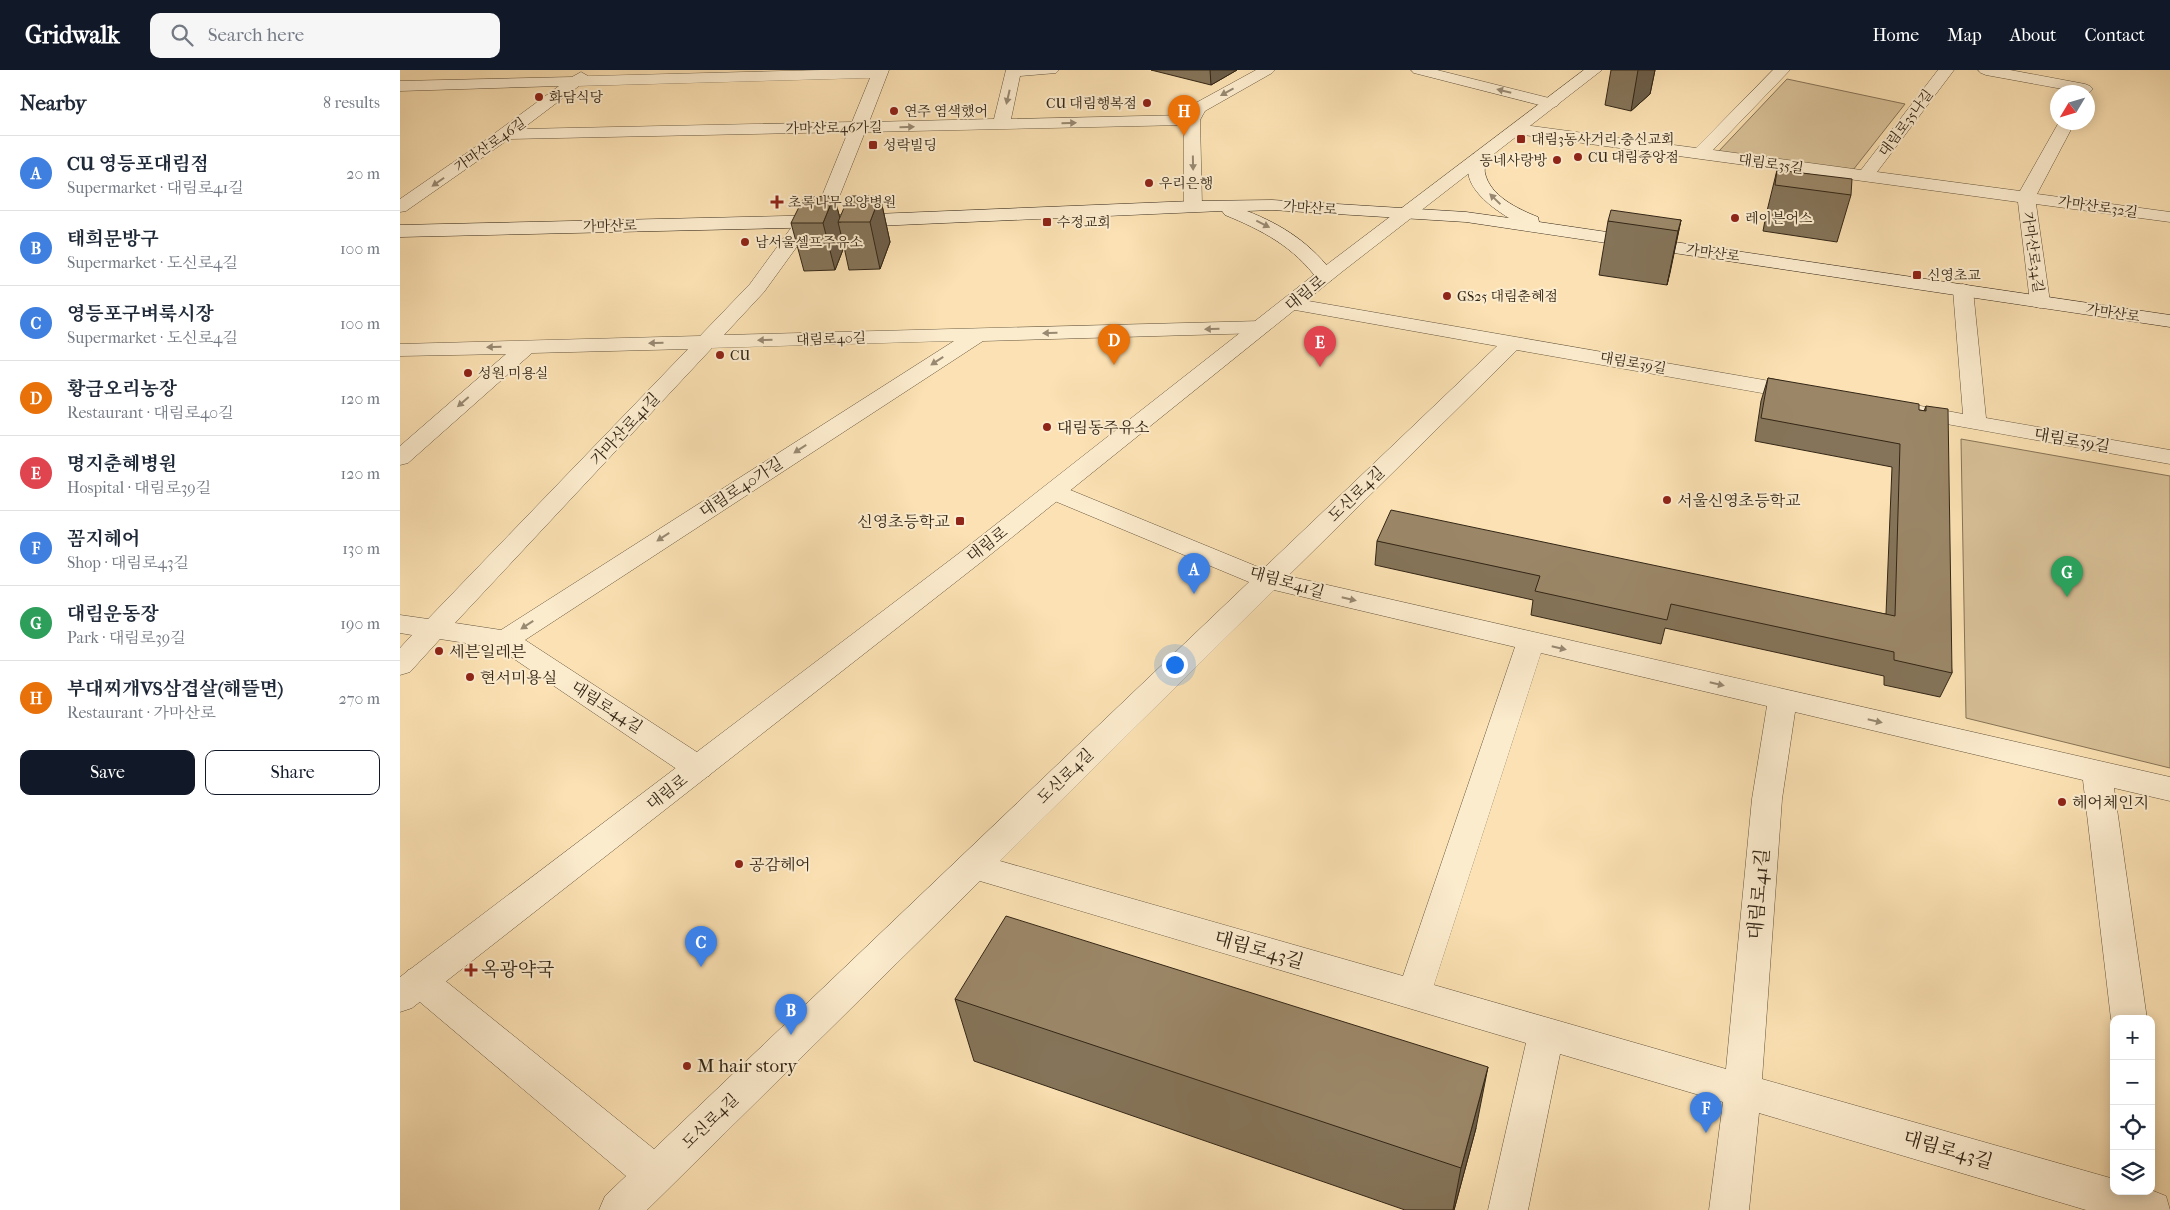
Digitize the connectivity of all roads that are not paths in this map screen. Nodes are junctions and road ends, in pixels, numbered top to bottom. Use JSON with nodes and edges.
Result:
{"nodes":[{"id":1,"x":426,"y":70,"type":"edge"},
{"id":2,"x":1051,"y":70,"type":"edge"},
{"id":3,"x":1267,"y":70,"type":"edge"},
{"id":4,"x":1419,"y":70,"type":"edge"},
{"id":5,"x":1594,"y":70,"type":"edge"},
{"id":6,"x":1782,"y":70,"type":"edge"},
{"id":7,"x":1946,"y":70,"type":"edge"},
{"id":8,"x":1986,"y":70,"type":"edge"},
{"id":9,"x":1014,"y":71,"type":"edge"},
{"id":10,"x":880,"y":72,"type":"edge"},
{"id":11,"x":584,"y":75,"type":"edge"},
{"id":12,"x":2080,"y":85,"type":"edge"},
{"id":13,"x":400,"y":86,"type":"edge"},
{"id":14,"x":1551,"y":103,"type":"junction"},
{"id":15,"x":1192,"y":120,"type":"junction"},
{"id":16,"x":1001,"y":124,"type":"junction"},
{"id":17,"x":858,"y":128,"type":"junction"},
{"id":18,"x":1516,"y":130,"type":"junction"},
{"id":19,"x":2063,"y":130,"type":"edge"},
{"id":20,"x":506,"y":134,"type":"junction"},
{"id":21,"x":1700,"y":154,"type":"junction"},
{"id":22,"x":1479,"y":158,"type":"junction"},
{"id":23,"x":1865,"y":176,"type":"junction"},
{"id":24,"x":2026,"y":197,"type":"junction"},
{"id":25,"x":1193,"y":206,"type":"junction"},
{"id":26,"x":1218,"y":206,"type":"junction"},
{"id":27,"x":400,"y":207,"type":"edge"},
{"id":28,"x":1404,"y":214,"type":"junction"},
{"id":29,"x":2170,"y":217,"type":"edge"},
{"id":30,"x":813,"y":221,"type":"junction"},
{"id":31,"x":1553,"y":230,"type":"junction"},
{"id":32,"x":400,"y":231,"type":"edge"},
{"id":33,"x":1325,"y":276,"type":"junction"},
{"id":34,"x":1963,"y":290,"type":"junction"},
{"id":35,"x":2040,"y":302,"type":"junction"},
{"id":36,"x":1290,"y":304,"type":"junction"},
{"id":37,"x":2170,"y":321,"type":"edge"},
{"id":38,"x":1261,"y":327,"type":"junction"},
{"id":39,"x":978,"y":335,"type":"junction"},
{"id":40,"x":705,"y":342,"type":"junction"},
{"id":41,"x":1512,"y":343,"type":"junction"},
{"id":42,"x":526,"y":346,"type":"junction"},
{"id":43,"x":400,"y":350,"type":"edge"},
{"id":44,"x":1817,"y":395,"type":"edge"},
{"id":45,"x":1886,"y":407,"type":"edge"},
{"id":46,"x":1975,"y":422,"type":"junction"},
{"id":47,"x":2170,"y":457,"type":"edge"},
{"id":48,"x":400,"y":458,"type":"edge"},
{"id":49,"x":1054,"y":492,"type":"junction"},
{"id":50,"x":1268,"y":580,"type":"junction"},
{"id":51,"x":400,"y":624,"type":"edge"},
{"id":52,"x":434,"y":629,"type":"junction"},
{"id":53,"x":505,"y":640,"type":"junction"},
{"id":54,"x":1531,"y":641,"type":"junction"},
{"id":55,"x":400,"y":665,"type":"edge"},
{"id":56,"x":1782,"y":699,"type":"junction"},
{"id":57,"x":698,"y":768,"type":"junction"},
{"id":58,"x":2097,"y":772,"type":"junction"},
{"id":59,"x":2170,"y":789,"type":"edge"},
{"id":60,"x":973,"y":866,"type":"junction"},
{"id":61,"x":410,"y":989,"type":"edge"},
{"id":62,"x":1414,"y":994,"type":"junction"},
{"id":63,"x":2128,"y":1015,"type":"edge"},
{"id":64,"x":1546,"y":1033,"type":"junction"},
{"id":65,"x":1742,"y":1090,"type":"junction"},
{"id":66,"x":655,"y":1175,"type":"junction"},
{"id":67,"x":2151,"y":1195,"type":"edge"},
{"id":68,"x":619,"y":1210,"type":"edge"},
{"id":69,"x":1508,"y":1210,"type":"edge"},
{"id":70,"x":1729,"y":1210,"type":"edge"},
{"id":71,"x":2153,"y":1210,"type":"edge"}],
"edges":[{"from":1,"to":13,"type":"street"},
{"from":2,"to":9,"type":"street"},
{"from":3,"to":15,"type":"street","one_way":true},
{"from":14,"to":4,"type":"street","one_way":true},
{"from":5,"to":14,"type":"street","name":"대림로"},
{"from":6,"to":21,"type":"street"},
{"from":7,"to":23,"type":"street","name":"대림로35나길"},
{"from":8,"to":12,"type":"street"},
{"from":9,"to":16,"type":"street","one_way":true},
{"from":10,"to":11,"type":"street"},
{"from":10,"to":17,"type":"street"},
{"from":11,"to":13,"type":"street"},
{"from":11,"to":20,"type":"street","name":"가마산로46길"},
{"from":14,"to":18,"type":"street","name":"대림로"},
{"from":16,"to":15,"type":"street","name":"가마산로46가길","one_way":true},
{"from":15,"to":25,"type":"street","one_way":true},
{"from":17,"to":16,"type":"street","name":"가마산로46가길","one_way":true},
{"from":17,"to":20,"type":"street","name":"가마산로46가길"},
{"from":17,"to":30,"type":"street"},
{"from":18,"to":21,"type":"street","name":"대림로35길"},
{"from":18,"to":22,"type":"street","name":"대림로"},
{"from":19,"to":24,"type":"street","name":"가마산로34길"},
{"from":20,"to":27,"type":"street","name":"가마산로46길","one_way":true},
{"from":21,"to":23,"type":"street","name":"대림로35길"},
{"from":22,"to":28,"type":"street","name":"대림로"},
{"from":31,"to":22,"type":"street","one_way":true},
{"from":23,"to":24,"type":"street","name":"대림로35길"},
{"from":24,"to":29,"type":"street","name":"가마산로32길"},
{"from":24,"to":35,"type":"street","name":"가마산로34길"},
{"from":25,"to":26,"type":"street","name":"가마산로"},
{"from":25,"to":30,"type":"street","name":"가마산로"},
{"from":26,"to":28,"type":"street","name":"가마산로"},
{"from":26,"to":33,"type":"street","one_way":true},
{"from":28,"to":31,"type":"street","name":"가마산로"},
{"from":28,"to":33,"type":"street","name":"대림로"},
{"from":30,"to":32,"type":"street","name":"가마산로"},
{"from":30,"to":40,"type":"street","name":"가마산로41길"},
{"from":31,"to":34,"type":"street","name":"가마산로"},
{"from":33,"to":36,"type":"street","name":"대림로"},
{"from":34,"to":35,"type":"street","name":"가마산로"},
{"from":34,"to":46,"type":"street"},
{"from":35,"to":37,"type":"street","name":"가마산로"},
{"from":36,"to":38,"type":"street","name":"대림로"},
{"from":36,"to":41,"type":"street","name":"대림로39길"},
{"from":38,"to":39,"type":"street","name":"대림로40길","one_way":true},
{"from":38,"to":49,"type":"street","name":"대림로"},
{"from":39,"to":40,"type":"street","name":"대림로40길","one_way":true},
{"from":39,"to":53,"type":"street","name":"대림로40가길","one_way":true},
{"from":40,"to":42,"type":"street","name":"대림로40길","one_way":true},
{"from":40,"to":52,"type":"street","name":"가마산로41길"},
{"from":41,"to":44,"type":"street","name":"대림로39길"},
{"from":41,"to":50,"type":"street","name":"도신로4길"},
{"from":42,"to":43,"type":"street","name":"대림로40길","one_way":true},
{"from":42,"to":48,"type":"street","one_way":true},
{"from":45,"to":46,"type":"street","name":"대림로39길"},
{"from":46,"to":47,"type":"street","name":"대림로39길"},
{"from":49,"to":50,"type":"street","name":"대림로41길"},
{"from":49,"to":57,"type":"street","name":"대림로"},
{"from":50,"to":54,"type":"street","name":"대림로41길","one_way":true},
{"from":50,"to":60,"type":"street","name":"도신로4길"},
{"from":51,"to":52,"type":"street","name":"대림로44길"},
{"from":52,"to":53,"type":"street","name":"대림로44길"},
{"from":52,"to":55,"type":"street","name":"가마산로41길"},
{"from":53,"to":57,"type":"street","name":"대림로44길"},
{"from":54,"to":56,"type":"street","name":"대림로41길","one_way":true},
{"from":54,"to":62,"type":"street"},
{"from":56,"to":58,"type":"street","name":"대림로41길","one_way":true},
{"from":56,"to":65,"type":"street","name":"대림로41길"},
{"from":57,"to":61,"type":"street","name":"대림로"},
{"from":58,"to":59,"type":"street","name":"대림로41길"},
{"from":58,"to":63,"type":"street"},
{"from":60,"to":62,"type":"street","name":"대림로43길"},
{"from":60,"to":66,"type":"street","name":"도신로4길"},
{"from":61,"to":66,"type":"street","name":"대림로"},
{"from":62,"to":64,"type":"street","name":"대림로43길"},
{"from":64,"to":65,"type":"street","name":"대림로43길"},
{"from":64,"to":69,"type":"street"},
{"from":65,"to":70,"type":"street"},
{"from":65,"to":71,"type":"street","name":"대림로43길"},
{"from":66,"to":68,"type":"street","name":"도신로4길"},
{"from":67,"to":71,"type":"street"}]}
